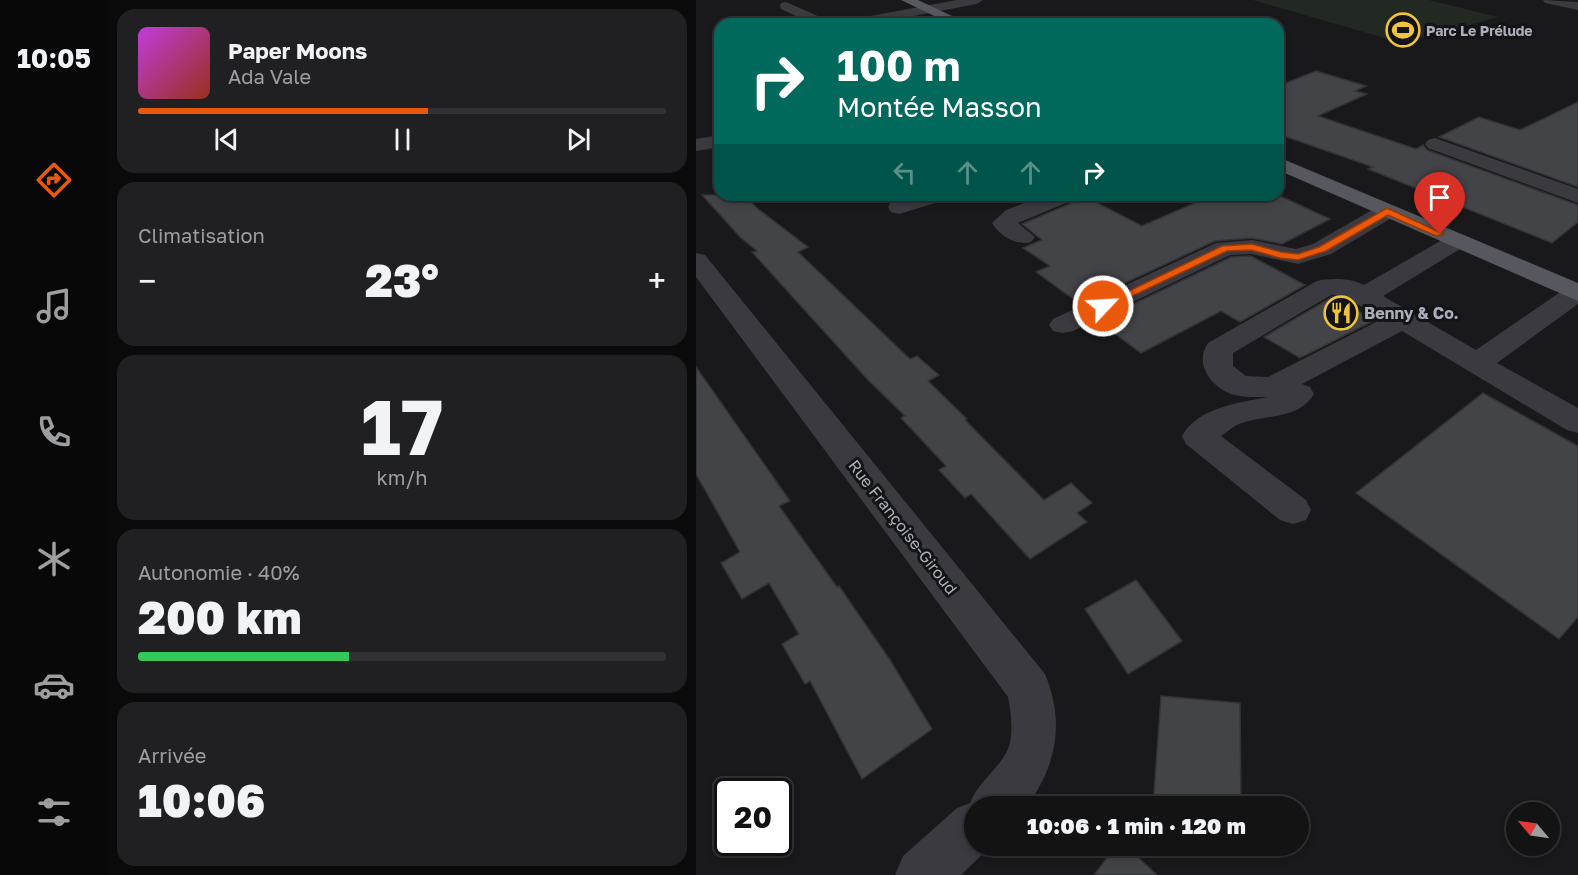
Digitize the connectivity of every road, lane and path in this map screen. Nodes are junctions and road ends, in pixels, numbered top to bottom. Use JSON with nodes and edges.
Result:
{"nodes":[{"id":1,"x":907,"y":0,"type":"edge"},
{"id":2,"x":977,"y":0,"type":"edge"},
{"id":3,"x":1549,"y":0,"type":"edge"},
{"id":4,"x":786,"y":6,"type":"dead end"},
{"id":5,"x":1578,"y":6,"type":"edge"},
{"id":6,"x":928,"y":9,"type":"junction"},
{"id":7,"x":811,"y":18,"type":"edge"},
{"id":8,"x":881,"y":18,"type":"edge"},
{"id":9,"x":948,"y":18,"type":"edge"},
{"id":10,"x":714,"y":142,"type":"edge"},
{"id":11,"x":1435,"y":144,"type":"dead end"},
{"id":12,"x":696,"y":145,"type":"edge"},
{"id":13,"x":1284,"y":166,"type":"edge"},
{"id":14,"x":1578,"y":196,"type":"edge"},
{"id":15,"x":918,"y":201,"type":"edge"},
{"id":16,"x":1050,"y":201,"type":"edge"},
{"id":17,"x":899,"y":207,"type":"dead end"},
{"id":18,"x":1387,"y":211,"type":"junction"},
{"id":19,"x":1023,"y":237,"type":"dead end"},
{"id":20,"x":1457,"y":241,"type":"junction"},
{"id":21,"x":696,"y":260,"type":"edge"},
{"id":22,"x":1578,"y":293,"type":"edge"},
{"id":23,"x":1364,"y":296,"type":"junction"},
{"id":24,"x":1409,"y":323,"type":"junction"},
{"id":25,"x":1063,"y":325,"type":"dead end"},
{"id":26,"x":1477,"y":364,"type":"junction"},
{"id":27,"x":1578,"y":422,"type":"edge"},
{"id":28,"x":1293,"y":510,"type":"dead end"},
{"id":29,"x":1001,"y":796,"type":"edge"},
{"id":30,"x":964,"y":836,"type":"edge"},
{"id":31,"x":922,"y":875,"type":"edge"}],
"edges":[{"from":1,"to":6,"type":"main road"},
{"from":2,"to":6,"type":"street"},
{"from":3,"to":5,"type":"street"},
{"from":4,"to":7,"type":"street"},
{"from":6,"to":8,"type":"street"},
{"from":6,"to":9,"type":"main road"},
{"from":10,"to":12,"type":"street"},
{"from":11,"to":14,"type":"street"},
{"from":13,"to":18,"type":"main road"},
{"from":15,"to":17,"type":"street"},
{"from":16,"to":19,"type":"street"},
{"from":18,"to":20,"type":"main road"},
{"from":18,"to":25,"type":"street"},
{"from":20,"to":22,"type":"main road"},
{"from":20,"to":23,"type":"street"},
{"from":21,"to":29,"type":"street","name":"Rue Françoise-Giroud"},
{"from":22,"to":26,"type":"street"},
{"from":23,"to":24,"type":"street"},
{"from":23,"to":24,"type":"street"},
{"from":24,"to":26,"type":"street"},
{"from":24,"to":28,"type":"street"},
{"from":26,"to":27,"type":"street"},
{"from":30,"to":31,"type":"street"}]}
